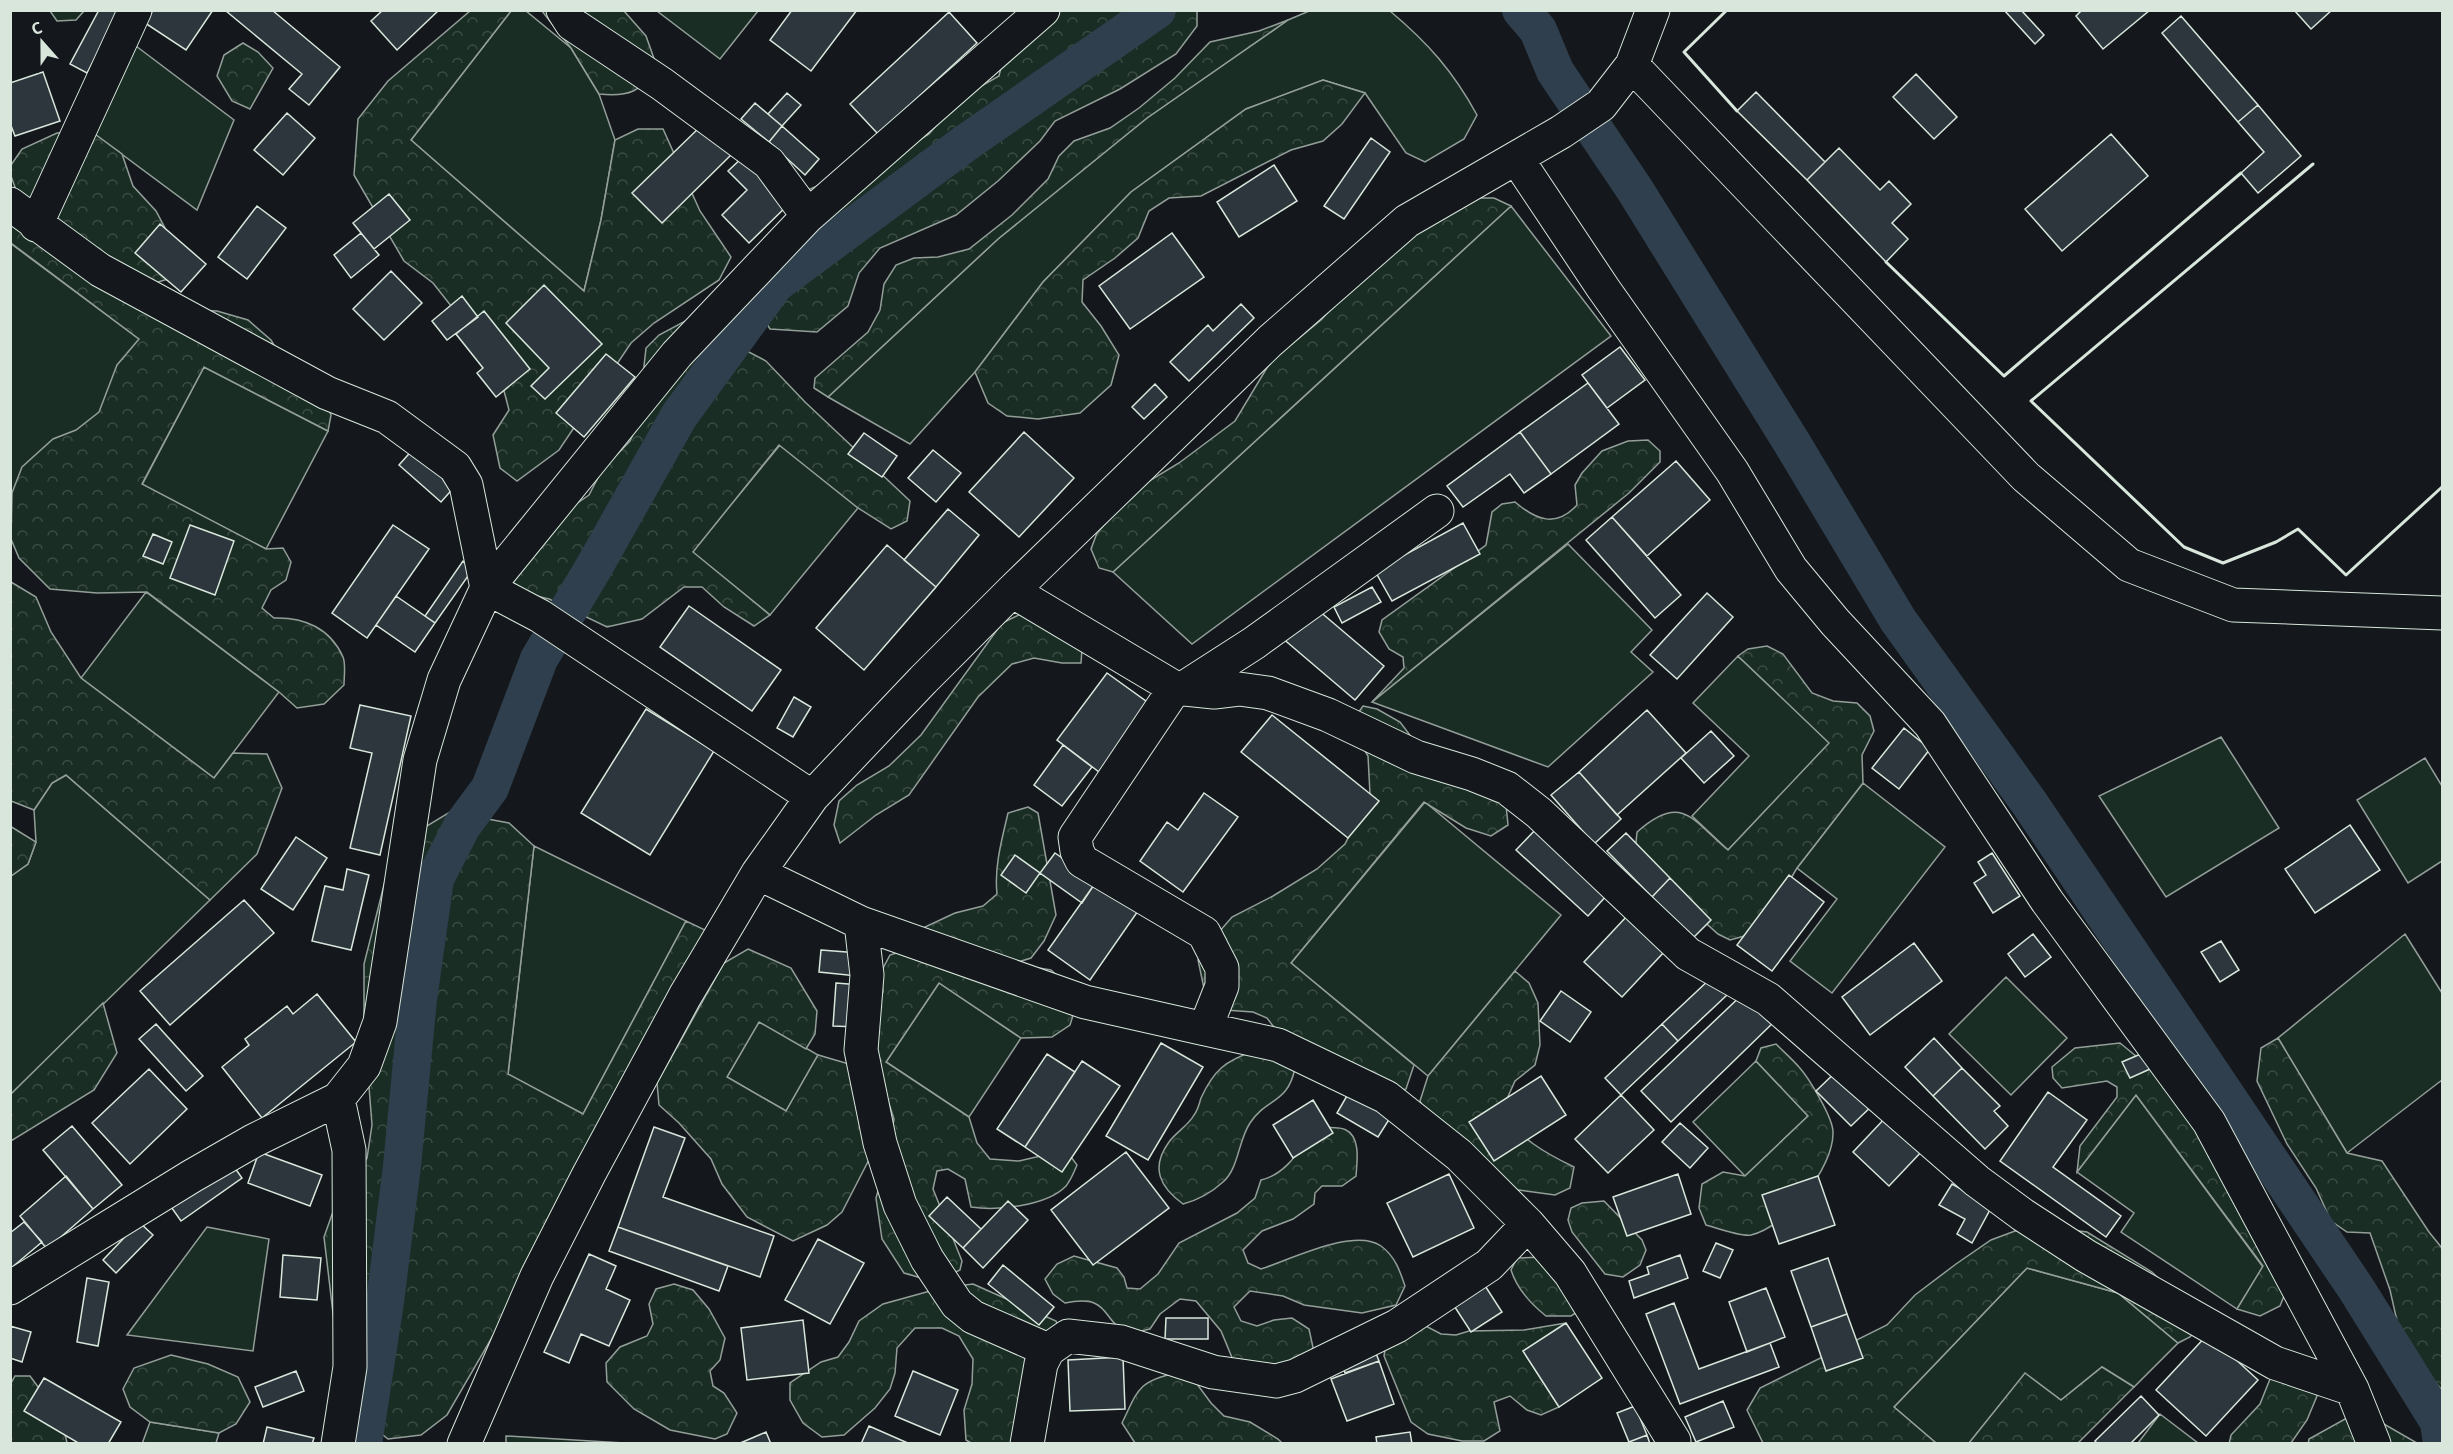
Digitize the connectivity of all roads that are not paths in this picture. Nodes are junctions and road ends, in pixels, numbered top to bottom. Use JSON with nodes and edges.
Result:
{"nodes":[{"id":1,"x":135,"y":10,"type":"edge"},
{"id":2,"x":563,"y":10,"type":"edge"},
{"id":3,"x":1043,"y":10,"type":"edge"},
{"id":4,"x":1653,"y":10,"type":"edge"},
{"id":5,"x":1632,"y":65,"type":"junction"},
{"id":6,"x":1517,"y":159,"type":"junction"},
{"id":7,"x":10,"y":204,"type":"edge"},
{"id":8,"x":808,"y":216,"type":"junction"},
{"id":9,"x":36,"y":225,"type":"junction"},
{"id":10,"x":1437,"y":511,"type":"dead end"},
{"id":11,"x":487,"y":588,"type":"junction"},
{"id":12,"x":1012,"y":591,"type":"junction"},
{"id":13,"x":2442,"y":613,"type":"edge"},
{"id":14,"x":1179,"y":688,"type":"junction"},
{"id":15,"x":812,"y":797,"type":"junction"},
{"id":16,"x":758,"y":873,"type":"junction"},
{"id":17,"x":861,"y":923,"type":"junction"},
{"id":18,"x":1205,"y":1029,"type":"junction"},
{"id":19,"x":338,"y":1099,"type":"junction"},
{"id":20,"x":1528,"y":1224,"type":"junction"},
{"id":21,"x":10,"y":1288,"type":"edge"},
{"id":22,"x":1048,"y":1350,"type":"junction"},
{"id":23,"x":2352,"y":1389,"type":"junction"},
{"id":24,"x":1674,"y":1441,"type":"dead end"},
{"id":25,"x":338,"y":1443,"type":"edge"},
{"id":26,"x":464,"y":1443,"type":"edge"},
{"id":27,"x":1027,"y":1443,"type":"edge"},
{"id":28,"x":2374,"y":1443,"type":"edge"}],
"edges":[{"from":1,"to":9,"type":"street"},
{"from":2,"to":8,"type":"street"},
{"from":3,"to":8,"type":"street"},
{"from":4,"to":5,"type":"street"},
{"from":5,"to":6,"type":"street"},
{"from":5,"to":13,"type":"street"},
{"from":6,"to":12,"type":"street"},
{"from":6,"to":23,"type":"street"},
{"from":7,"to":9,"type":"street"},
{"from":8,"to":11,"type":"street"},
{"from":9,"to":11,"type":"street"},
{"from":10,"to":14,"type":"street"},
{"from":11,"to":15,"type":"street"},
{"from":11,"to":19,"type":"street"},
{"from":12,"to":14,"type":"street"},
{"from":12,"to":15,"type":"street"},
{"from":14,"to":18,"type":"street"},
{"from":14,"to":23,"type":"street"},
{"from":15,"to":16,"type":"street"},
{"from":16,"to":17,"type":"street"},
{"from":16,"to":26,"type":"street"},
{"from":17,"to":18,"type":"street"},
{"from":17,"to":22,"type":"street"},
{"from":18,"to":20,"type":"street"},
{"from":19,"to":21,"type":"street"},
{"from":19,"to":25,"type":"street"},
{"from":20,"to":22,"type":"street"},
{"from":20,"to":24,"type":"street"},
{"from":22,"to":27,"type":"street"},
{"from":23,"to":28,"type":"street"}]}
